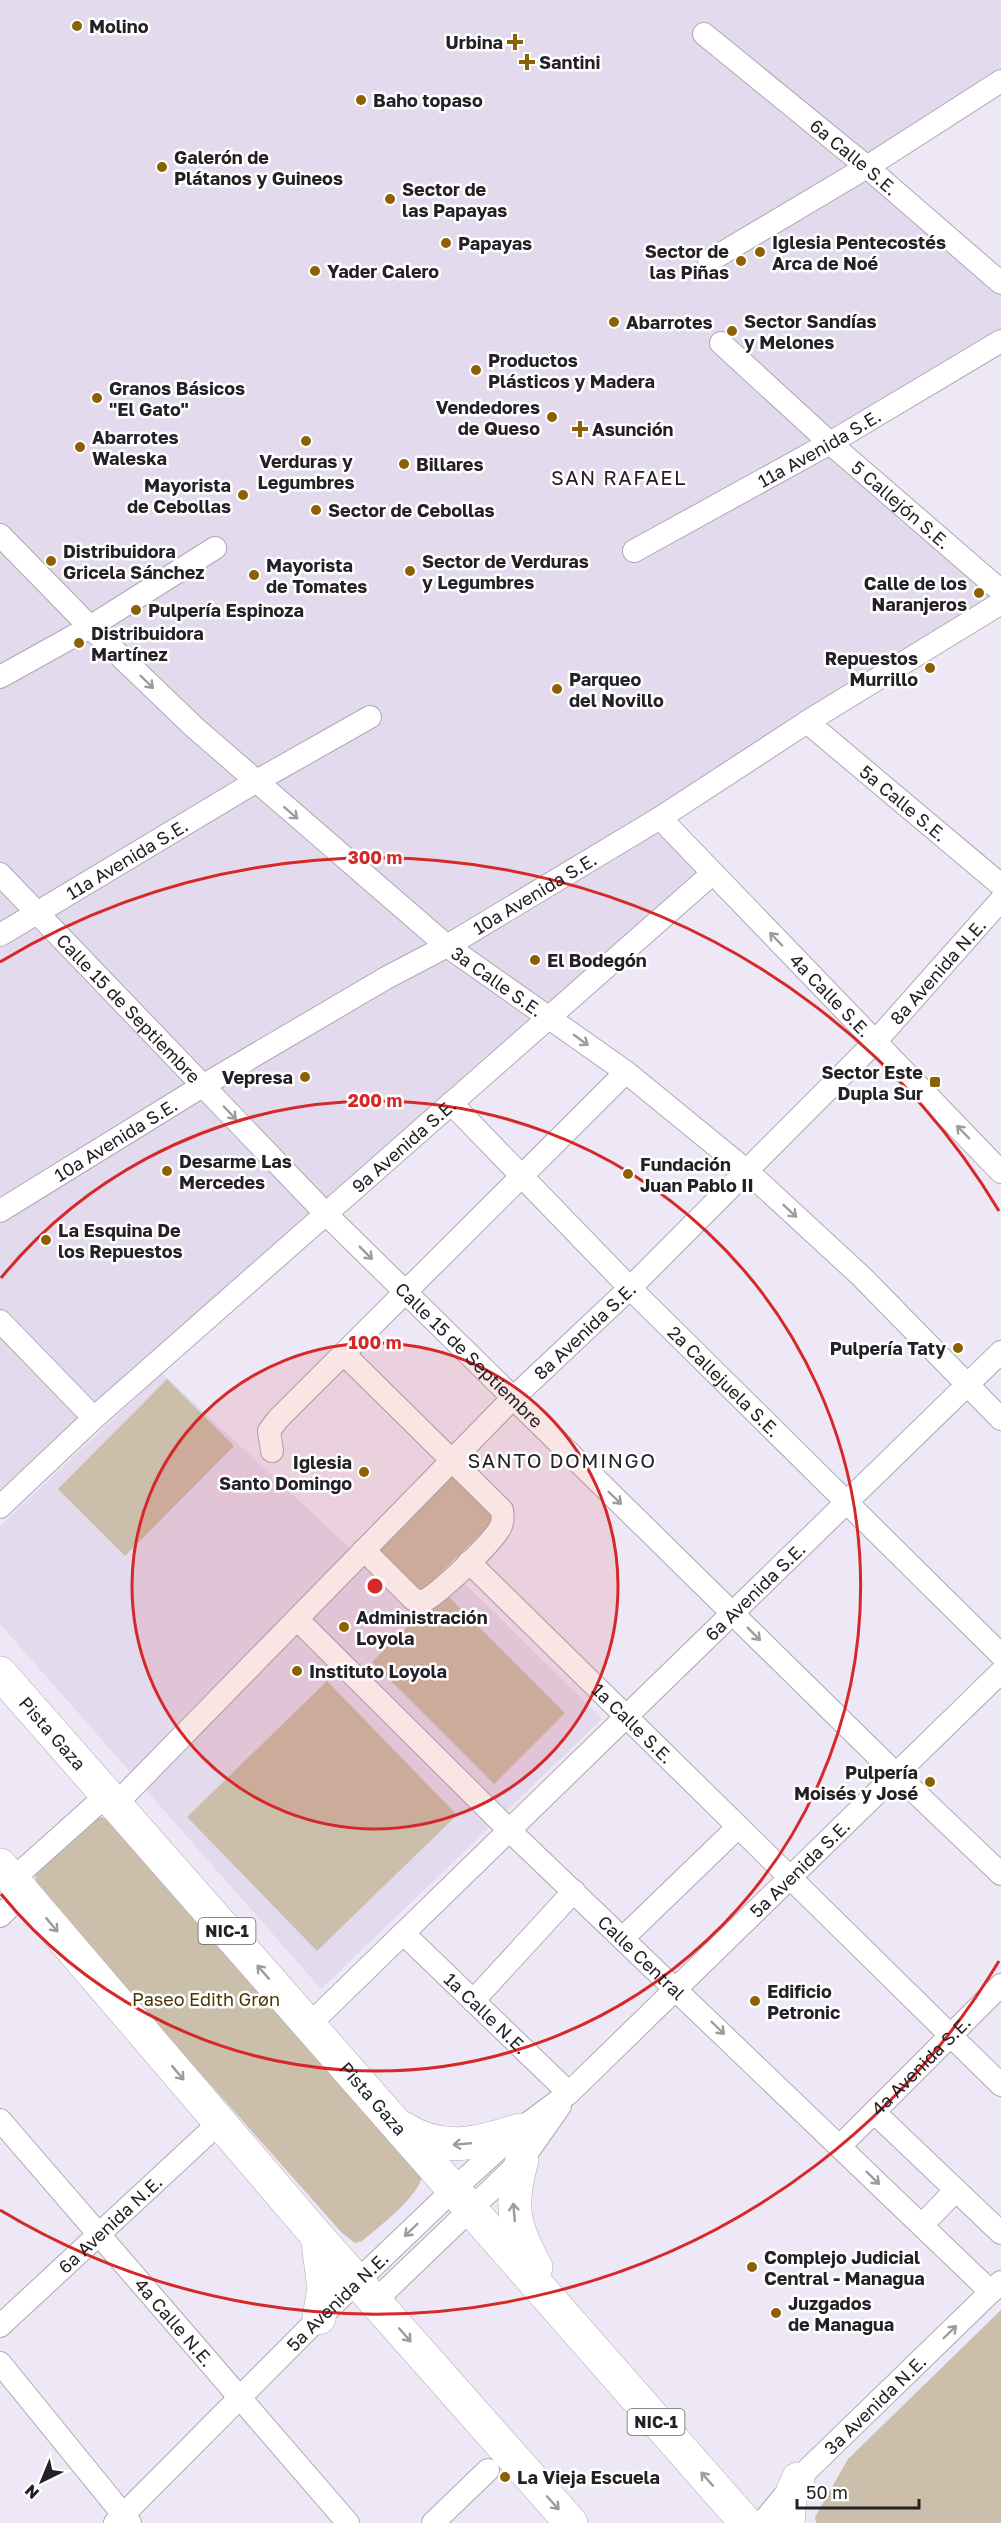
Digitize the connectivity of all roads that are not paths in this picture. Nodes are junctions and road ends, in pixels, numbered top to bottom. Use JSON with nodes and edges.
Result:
{"nodes":[{"id":1,"x":704,"y":34,"type":"dead end"},
{"id":2,"x":1001,"y":81,"type":"edge"},
{"id":3,"x":867,"y":167,"type":"junction"},
{"id":4,"x":709,"y":261,"type":"dead end"},
{"id":5,"x":1001,"y":283,"type":"edge"},
{"id":6,"x":1001,"y":341,"type":"edge"},
{"id":7,"x":721,"y":344,"type":"dead end"},
{"id":8,"x":830,"y":443,"type":"junction"},
{"id":9,"x":0,"y":535,"type":"edge"},
{"id":10,"x":215,"y":548,"type":"dead end"},
{"id":11,"x":634,"y":551,"type":"dead end"},
{"id":12,"x":1001,"y":591,"type":"edge"},
{"id":13,"x":1001,"y":603,"type":"edge"},
{"id":14,"x":90,"y":627,"type":"junction"},
{"id":15,"x":0,"y":677,"type":"edge"},
{"id":16,"x":370,"y":717,"type":"dead end"},
{"id":17,"x":807,"y":722,"type":"junction"},
{"id":18,"x":255,"y":782,"type":"junction"},
{"id":19,"x":660,"y":818,"type":"junction"},
{"id":20,"x":713,"y":873,"type":"junction"},
{"id":21,"x":0,"y":874,"type":"edge"},
{"id":22,"x":1001,"y":885,"type":"edge"},
{"id":23,"x":1001,"y":900,"type":"edge"},
{"id":24,"x":38,"y":913,"type":"junction"},
{"id":25,"x":0,"y":935,"type":"edge"},
{"id":26,"x":447,"y":946,"type":"junction"},
{"id":27,"x":549,"y":1017,"type":"junction"},
{"id":28,"x":875,"y":1042,"type":"junction"},
{"id":29,"x":626,"y":1072,"type":"junction"},
{"id":30,"x":204,"y":1085,"type":"junction"},
{"id":31,"x":451,"y":1103,"type":"junction"},
{"id":32,"x":747,"y":1171,"type":"junction"},
{"id":33,"x":1001,"y":1172,"type":"edge"},
{"id":34,"x":521,"y":1175,"type":"junction"},
{"id":35,"x":0,"y":1211,"type":"edge"},
{"id":36,"x":326,"y":1214,"type":"junction"},
{"id":37,"x":630,"y":1288,"type":"junction"},
{"id":38,"x":405,"y":1292,"type":"junction"},
{"id":39,"x":0,"y":1321,"type":"edge"},
{"id":40,"x":1001,"y":1352,"type":"edge"},
{"id":41,"x":344,"y":1354,"type":"junction"},
{"id":42,"x":968,"y":1384,"type":"junction"},
{"id":43,"x":512,"y":1399,"type":"junction"},
{"id":44,"x":94,"y":1418,"type":"junction"},
{"id":45,"x":1001,"y":1419,"type":"edge"},
{"id":46,"x":272,"y":1451,"type":"dead end"},
{"id":47,"x":451,"y":1461,"type":"junction"},
{"id":48,"x":846,"y":1503,"type":"junction"},
{"id":49,"x":0,"y":1507,"type":"edge"},
{"id":50,"x":364,"y":1550,"type":"junction"},
{"id":51,"x":469,"y":1562,"type":"junction"},
{"id":52,"x":733,"y":1613,"type":"junction"},
{"id":53,"x":297,"y":1619,"type":"junction"},
{"id":54,"x":1001,"y":1655,"type":"edge"},
{"id":55,"x":1001,"y":1672,"type":"edge"},
{"id":56,"x":0,"y":1673,"type":"edge"},
{"id":57,"x":627,"y":1717,"type":"junction"},
{"id":58,"x":896,"y":1774,"type":"junction"},
{"id":59,"x":112,"y":1799,"type":"junction"},
{"id":60,"x":738,"y":1827,"type":"junction"},
{"id":61,"x":510,"y":1831,"type":"junction"},
{"id":62,"x":1001,"y":1874,"type":"edge"},
{"id":63,"x":790,"y":1877,"type":"junction"},
{"id":64,"x":12,"y":1879,"type":"edge"},
{"id":65,"x":574,"y":1892,"type":"junction"},
{"id":66,"x":0,"y":1916,"type":"edge"},
{"id":67,"x":404,"y":1934,"type":"junction"},
{"id":68,"x":623,"y":1938,"type":"junction"},
{"id":69,"x":1001,"y":1985,"type":"edge"},
{"id":70,"x":675,"y":1988,"type":"junction"},
{"id":71,"x":473,"y":2001,"type":"junction"},
{"id":72,"x":309,"y":2025,"type":"junction"},
{"id":73,"x":950,"y":2036,"type":"junction"},
{"id":74,"x":1001,"y":2085,"type":"edge"},
{"id":75,"x":569,"y":2093,"type":"junction"},
{"id":76,"x":874,"y":2112,"type":"junction"},
{"id":77,"x":0,"y":2120,"type":"edge"},
{"id":78,"x":392,"y":2120,"type":"junction"},
{"id":79,"x":220,"y":2122,"type":"junction"},
{"id":80,"x":520,"y":2145,"type":"junction"},
{"id":81,"x":840,"y":2146,"type":"junction"},
{"id":82,"x":956,"y":2190,"type":"junction"},
{"id":83,"x":462,"y":2200,"type":"junction"},
{"id":84,"x":922,"y":2225,"type":"junction"},
{"id":85,"x":1001,"y":2233,"type":"edge"},
{"id":86,"x":99,"y":2234,"type":"junction"},
{"id":87,"x":317,"y":2236,"type":"junction"},
{"id":88,"x":996,"y":2287,"type":"edge"},
{"id":89,"x":367,"y":2291,"type":"junction"},
{"id":90,"x":319,"y":2318,"type":"junction"},
{"id":91,"x":568,"y":2320,"type":"junction"},
{"id":92,"x":0,"y":2326,"type":"edge"},
{"id":93,"x":0,"y":2363,"type":"edge"},
{"id":94,"x":242,"y":2398,"type":"junction"},
{"id":95,"x":488,"y":2470,"type":"dead end"},
{"id":96,"x":798,"y":2479,"type":"junction"},
{"id":97,"x":123,"y":2520,"type":"edge"},
{"id":98,"x":348,"y":2523,"type":"edge"},
{"id":99,"x":433,"y":2523,"type":"edge"},
{"id":100,"x":571,"y":2523,"type":"edge"},
{"id":101,"x":746,"y":2523,"type":"edge"},
{"id":102,"x":762,"y":2523,"type":"edge"},
{"id":103,"x":788,"y":2523,"type":"edge"}],
"edges":[{"from":1,"to":3,"type":"street","name":"6a Calle S.E."},
{"from":2,"to":3,"type":"street"},
{"from":3,"to":4,"type":"street"},
{"from":3,"to":5,"type":"street","name":"6a Calle S.E."},
{"from":6,"to":8,"type":"street","name":"11a Avenida S.E."},
{"from":7,"to":8,"type":"street","name":"5 Callejón S.E."},
{"from":8,"to":11,"type":"street","name":"11a Avenida S.E."},
{"from":8,"to":12,"type":"street","name":"5 Callejón S.E."},
{"from":9,"to":14,"type":"street","name":"3a Calle S.E."},
{"from":10,"to":14,"type":"street"},
{"from":13,"to":17,"type":"street","name":"10a Avenida S.E."},
{"from":14,"to":15,"type":"street"},
{"from":14,"to":18,"type":"street","name":"3a Calle S.E.","one_way":true},
{"from":16,"to":18,"type":"street","name":"11a Avenida S.E."},
{"from":17,"to":19,"type":"street","name":"10a Avenida S.E."},
{"from":17,"to":22,"type":"street","name":"5a Calle S.E."},
{"from":18,"to":24,"type":"street","name":"11a Avenida S.E."},
{"from":18,"to":26,"type":"street","name":"3a Calle S.E.","one_way":true},
{"from":19,"to":20,"type":"street","name":"4a Calle S.E."},
{"from":19,"to":26,"type":"street","name":"10a Avenida S.E."},
{"from":20,"to":27,"type":"street","name":"9a Avenida S.E."},
{"from":28,"to":20,"type":"street","name":"4a Calle S.E.","one_way":true},
{"from":21,"to":24,"type":"street","name":"Calle 15 de Septiembre"},
{"from":23,"to":28,"type":"street","name":"8a Avenida N.E."},
{"from":24,"to":25,"type":"street","name":"11a Avenida S.E."},
{"from":24,"to":30,"type":"street","name":"Calle 15 de Septiembre"},
{"from":26,"to":27,"type":"street","name":"3a Calle S.E."},
{"from":26,"to":30,"type":"street","name":"10a Avenida S.E."},
{"from":27,"to":29,"type":"street","name":"3a Calle S.E.","one_way":true},
{"from":27,"to":31,"type":"street","name":"9a Avenida S.E."},
{"from":28,"to":32,"type":"street","name":"8a Avenida N.E."},
{"from":33,"to":28,"type":"street","name":"4a Calle S.E.","one_way":true},
{"from":29,"to":32,"type":"street","name":"3a Calle S.E."},
{"from":29,"to":34,"type":"street"},
{"from":30,"to":35,"type":"street","name":"10a Avenida S.E."},
{"from":30,"to":36,"type":"street","name":"Calle 15 de Septiembre","one_way":true},
{"from":31,"to":34,"type":"street","name":"2a Callejuela S.E."},
{"from":31,"to":36,"type":"street","name":"9a Avenida S.E."},
{"from":32,"to":37,"type":"street","name":"8a Avenida S.E."},
{"from":32,"to":42,"type":"street","name":"3a Calle S.E.","one_way":true},
{"from":34,"to":37,"type":"street","name":"2a Callejuela S.E."},
{"from":34,"to":38,"type":"street"},
{"from":36,"to":38,"type":"street","name":"Calle 15 de Septiembre","one_way":true},
{"from":36,"to":44,"type":"street","name":"9a Avenida S.E."},
{"from":37,"to":43,"type":"street","name":"8a Avenida S.E."},
{"from":37,"to":48,"type":"street","name":"2a Callejuela S.E."},
{"from":38,"to":41,"type":"street"},
{"from":38,"to":43,"type":"street","name":"Calle 15 de Septiembre"},
{"from":39,"to":44,"type":"street"},
{"from":40,"to":42,"type":"street","name":"6a Avenida S.E."},
{"from":41,"to":46,"type":"street"},
{"from":41,"to":47,"type":"street"},
{"from":42,"to":45,"type":"street","name":"3a Calle S.E."},
{"from":42,"to":48,"type":"street","name":"6a Avenida S.E."},
{"from":43,"to":47,"type":"street","name":"8a Avenida S.E."},
{"from":43,"to":52,"type":"street","name":"Calle 15 de Septiembre","one_way":true},
{"from":44,"to":49,"type":"street","name":"9a Avenida S.E."},
{"from":47,"to":50,"type":"street","name":"8a Avenida S.E."},
{"from":47,"to":51,"type":"street"},
{"from":48,"to":52,"type":"street","name":"6a Avenida S.E."},
{"from":48,"to":54,"type":"street","name":"2a Callejuela S.E."},
{"from":50,"to":51,"type":"street"},
{"from":50,"to":53,"type":"street","name":"8a Avenida S.E."},
{"from":51,"to":57,"type":"street","name":"1a Calle S.E."},
{"from":52,"to":57,"type":"street","name":"6a Avenida S.E."},
{"from":52,"to":58,"type":"street","name":"Calle 15 de Septiembre","one_way":true},
{"from":53,"to":59,"type":"street","name":"8a Avenida S.E."},
{"from":53,"to":61,"type":"street","name":"Calle Central"},
{"from":55,"to":58,"type":"street","name":"5a Avenida S.E."},
{"from":56,"to":59,"type":"highway","name":"Pista Gaza","number":"NIC-1"},
{"from":57,"to":60,"type":"street","name":"1a Calle S.E."},
{"from":57,"to":61,"type":"street","name":"6a Avenida S.E."},
{"from":58,"to":62,"type":"street","name":"Calle 15 de Septiembre"},
{"from":58,"to":63,"type":"street","name":"5a Avenida S.E."},
{"from":59,"to":64,"type":"street","name":"8a Avenida S.E."},
{"from":72,"to":59,"type":"highway","name":"Pista Gaza","number":"NIC-1","one_way":true},
{"from":60,"to":63,"type":"street","name":"1a Calle S.E."},
{"from":60,"to":68,"type":"street"},
{"from":61,"to":65,"type":"street","name":"Calle Central"},
{"from":61,"to":67,"type":"street"},
{"from":63,"to":70,"type":"street","name":"5a Avenida S.E."},
{"from":63,"to":73,"type":"street","name":"1a Calle S.E."},
{"from":64,"to":66,"type":"street","name":"8a Avenida S.E."},
{"from":64,"to":79,"type":"highway","one_way":true},
{"from":65,"to":68,"type":"street","name":"Calle Central"},
{"from":65,"to":71,"type":"street"},
{"from":67,"to":71,"type":"street","name":"1a Calle N.E."},
{"from":67,"to":72,"type":"street"},
{"from":68,"to":70,"type":"street","name":"Calle Central"},
{"from":69,"to":73,"type":"street","name":"4a Avenida S.E."},
{"from":70,"to":75,"type":"street","name":"5a Avenida N.E."},
{"from":70,"to":81,"type":"street","name":"Calle Central","one_way":true},
{"from":71,"to":75,"type":"street","name":"1a Calle N.E."},
{"from":72,"to":78,"type":"highway","name":"Pista Gaza","number":"NIC-1"},
{"from":73,"to":74,"type":"street","name":"1a Calle S.E."},
{"from":73,"to":76,"type":"street","name":"4a Avenida S.E."},
{"from":75,"to":80,"type":"street","name":"5a Avenida N.E."},
{"from":76,"to":81,"type":"street","name":"4a Avenida S.E."},
{"from":76,"to":82,"type":"street"},
{"from":77,"to":86,"type":"street","name":"4a Calle N.E."},
{"from":80,"to":78,"type":"highway","one_way":true},
{"from":78,"to":83,"type":"highway","name":"Pista Gaza","number":"NIC-1"},
{"from":79,"to":86,"type":"street","name":"6a Avenida N.E."},
{"from":79,"to":87,"type":"highway"},
{"from":80,"to":83,"type":"street","name":"5a Avenida N.E."},
{"from":91,"to":80,"type":"highway","one_way":true},
{"from":81,"to":84,"type":"street","name":"Calle Central","one_way":true},
{"from":82,"to":84,"type":"street"},
{"from":82,"to":85,"type":"street"},
{"from":83,"to":89,"type":"street","name":"5a Avenida N.E."},
{"from":83,"to":91,"type":"highway","name":"Pista Gaza","number":"NIC-1"},
{"from":84,"to":88,"type":"street","name":"Calle Central"},
{"from":86,"to":92,"type":"street","name":"6a Avenida N.E."},
{"from":86,"to":94,"type":"street","name":"4a Calle N.E."},
{"from":87,"to":89,"type":"highway"},
{"from":87,"to":90,"type":"highway"},
{"from":96,"to":88,"type":"street","name":"3a Avenida N.E.","one_way":true},
{"from":89,"to":90,"type":"street","name":"5a Avenida N.E."},
{"from":89,"to":100,"type":"highway","one_way":true},
{"from":90,"to":94,"type":"street","name":"5a Avenida N.E."},
{"from":101,"to":91,"type":"highway","name":"Pista Gaza","number":"NIC-1","one_way":true},
{"from":93,"to":97,"type":"street"},
{"from":94,"to":97,"type":"street","name":"5a Avenida N.E."},
{"from":94,"to":98,"type":"street","name":"4a Calle N.E."},
{"from":95,"to":99,"type":"street"},
{"from":96,"to":102,"type":"street","name":"3a Avenida N.E."},
{"from":96,"to":103,"type":"highway"}]}
